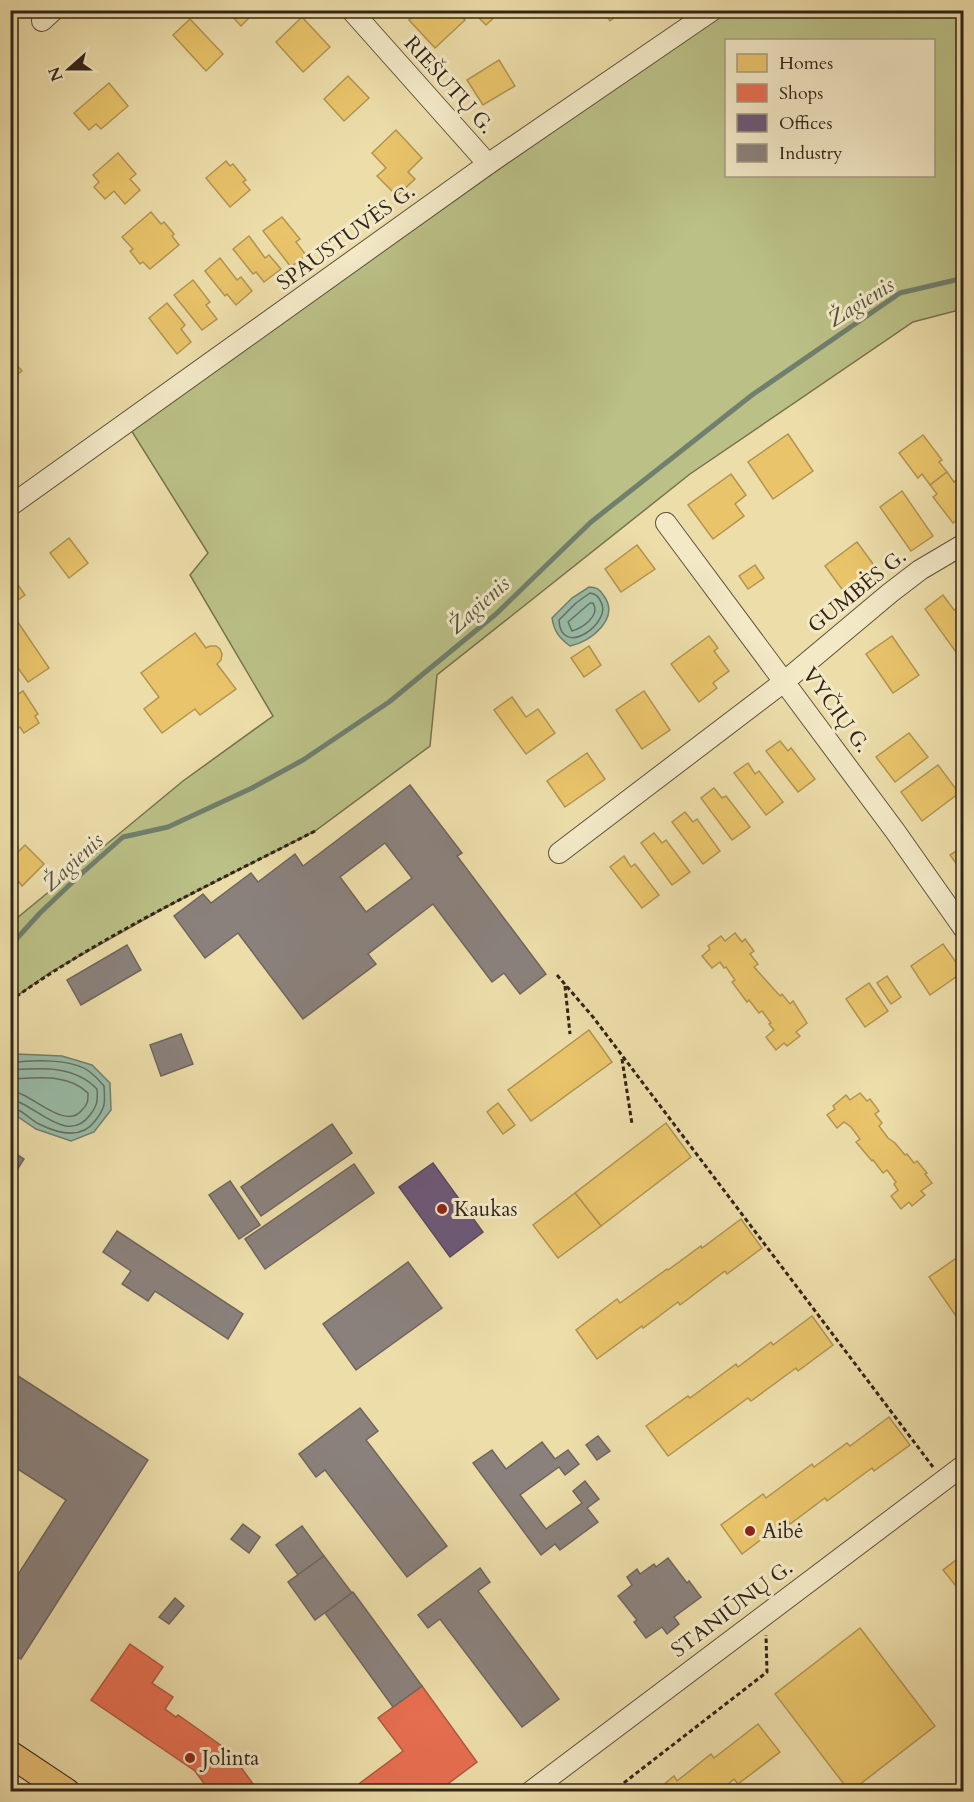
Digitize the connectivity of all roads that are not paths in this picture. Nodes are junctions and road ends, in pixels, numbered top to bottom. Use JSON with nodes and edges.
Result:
{"nodes":[{"id":1,"x":351,"y":10,"type":"edge"},
{"id":2,"x":713,"y":10,"type":"edge"},
{"id":3,"x":488,"y":164,"type":"junction"},
{"id":4,"x":10,"y":506,"type":"edge"},
{"id":5,"x":666,"y":523,"type":"dead end"},
{"id":6,"x":963,"y":544,"type":"edge"},
{"id":7,"x":785,"y":681,"type":"junction"},
{"id":8,"x":559,"y":854,"type":"dead end"},
{"id":9,"x":963,"y":929,"type":"edge"},
{"id":10,"x":963,"y":1465,"type":"edge"},
{"id":11,"x":10,"y":1755,"type":"edge"},
{"id":12,"x":67,"y":1791,"type":"edge"},
{"id":13,"x":530,"y":1791,"type":"edge"}],
"edges":[{"from":1,"to":3,"type":"street","name":"RIEŠUTŲ G."},
{"from":2,"to":3,"type":"street","name":"SPAUSTUVĖS G."},
{"from":3,"to":4,"type":"street","name":"SPAUSTUVĖS G."},
{"from":5,"to":7,"type":"street","name":"VYČIŲ G."},
{"from":6,"to":7,"type":"street","name":"GUMBĖS G."},
{"from":7,"to":8,"type":"street","name":"GUMBĖS G."},
{"from":7,"to":9,"type":"street","name":"VYČIŲ G."},
{"from":10,"to":13,"type":"street","name":"STANIŪNŲ G."},
{"from":11,"to":12,"type":"main road"}]}
